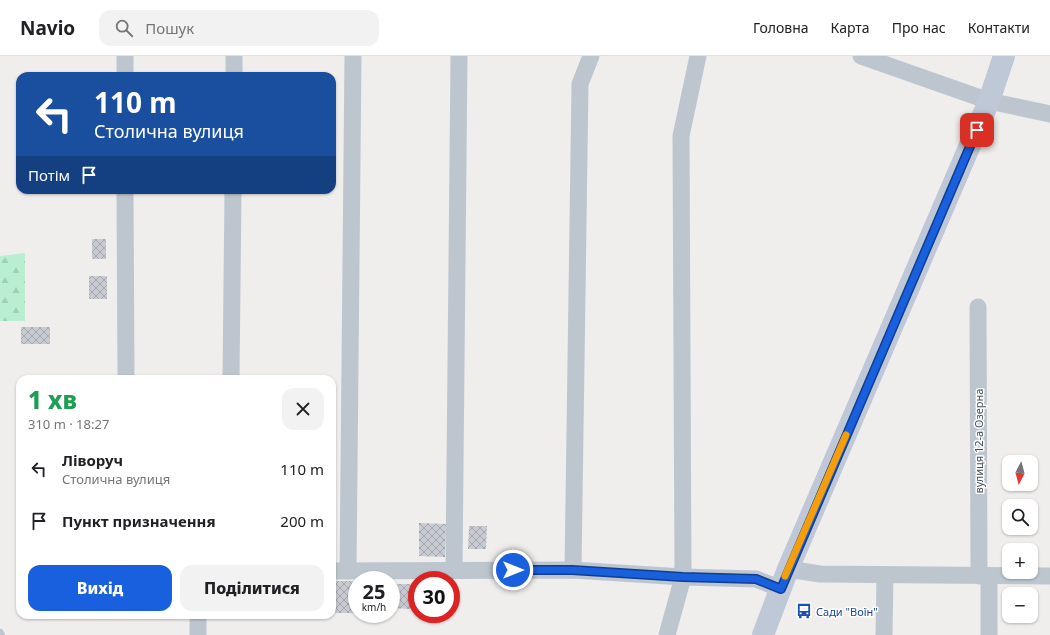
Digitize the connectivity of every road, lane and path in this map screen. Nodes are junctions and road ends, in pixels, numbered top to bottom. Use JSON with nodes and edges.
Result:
{"nodes":[{"id":1,"x":125,"y":56,"type":"edge"},
{"id":2,"x":234,"y":56,"type":"edge"},
{"id":3,"x":353,"y":56,"type":"edge"},
{"id":4,"x":460,"y":56,"type":"edge"},
{"id":5,"x":591,"y":56,"type":"edge"},
{"id":6,"x":698,"y":56,"type":"edge"},
{"id":7,"x":861,"y":56,"type":"edge"},
{"id":8,"x":1004,"y":56,"type":"edge"},
{"id":9,"x":899,"y":62,"type":"edge"},
{"id":10,"x":125,"y":72,"type":"edge"},
{"id":11,"x":234,"y":72,"type":"edge"},
{"id":12,"x":989,"y":101,"type":"junction"},
{"id":13,"x":1050,"y":114,"type":"edge"},
{"id":14,"x":125,"y":194,"type":"edge"},
{"id":15,"x":233,"y":194,"type":"edge"},
{"id":16,"x":978,"y":306,"type":"dead end"},
{"id":17,"x":126,"y":375,"type":"edge"},
{"id":18,"x":231,"y":375,"type":"edge"},
{"id":19,"x":788,"y":569,"type":"junction"},
{"id":20,"x":454,"y":570,"type":"junction"},
{"id":21,"x":572,"y":570,"type":"junction"},
{"id":22,"x":340,"y":571,"type":"edge"},
{"id":23,"x":885,"y":575,"type":"junction"},
{"id":24,"x":984,"y":576,"type":"junction"},
{"id":25,"x":1050,"y":576,"type":"edge"},
{"id":26,"x":683,"y":577,"type":"junction"},
{"id":27,"x":781,"y":589,"type":"junction"},
{"id":28,"x":198,"y":619,"type":"edge"},
{"id":29,"x":198,"y":635,"type":"edge"},
{"id":30,"x":667,"y":635,"type":"edge"},
{"id":31,"x":763,"y":635,"type":"edge"},
{"id":32,"x":884,"y":635,"type":"edge"},
{"id":33,"x":989,"y":635,"type":"edge"}],
"edges":[{"from":1,"to":10,"type":"street"},
{"from":2,"to":11,"type":"street"},
{"from":3,"to":22,"type":"street"},
{"from":4,"to":20,"type":"street"},
{"from":5,"to":21,"type":"street"},
{"from":6,"to":26,"type":"street"},
{"from":7,"to":9,"type":"street"},
{"from":8,"to":12,"type":"main road"},
{"from":9,"to":12,"type":"street"},
{"from":12,"to":13,"type":"street"},
{"from":12,"to":19,"type":"main road"},
{"from":14,"to":17,"type":"street"},
{"from":15,"to":18,"type":"street"},
{"from":16,"to":24,"type":"street","name":"вулиця 12-а Озерна"},
{"from":19,"to":23,"type":"street"},
{"from":19,"to":27,"type":"main road"},
{"from":20,"to":21,"type":"street"},
{"from":20,"to":22,"type":"street"},
{"from":21,"to":26,"type":"street"},
{"from":23,"to":24,"type":"street"},
{"from":23,"to":32,"type":"street"},
{"from":24,"to":25,"type":"street"},
{"from":24,"to":33,"type":"street","name":"вулиця 12-а Озерна"},
{"from":26,"to":27,"type":"street"},
{"from":26,"to":30,"type":"street"},
{"from":27,"to":31,"type":"main road"},
{"from":28,"to":29,"type":"street"}]}
